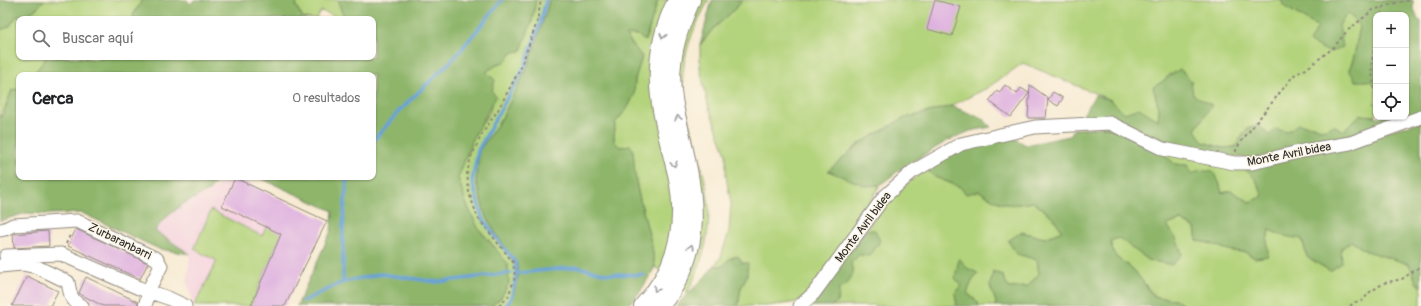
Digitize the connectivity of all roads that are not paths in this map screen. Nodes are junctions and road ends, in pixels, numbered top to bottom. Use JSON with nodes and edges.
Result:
{"nodes":[{"id":1,"x":676,"y":0,"type":"edge"},
{"id":2,"x":692,"y":0,"type":"edge"},
{"id":3,"x":1421,"y":117,"type":"edge"},
{"id":4,"x":0,"y":230,"type":"edge"},
{"id":5,"x":3,"y":261,"type":"edge"},
{"id":6,"x":150,"y":292,"type":"junction"},
{"id":7,"x":82,"y":306,"type":"edge"},
{"id":8,"x":145,"y":306,"type":"edge"},
{"id":9,"x":185,"y":306,"type":"edge"},
{"id":10,"x":642,"y":306,"type":"edge"},
{"id":11,"x":661,"y":306,"type":"edge"},
{"id":12,"x":800,"y":306,"type":"edge"}],
"edges":[{"from":1,"to":10,"type":"main road","one_way":true},
{"from":11,"to":2,"type":"main road","one_way":true},
{"from":3,"to":12,"type":"street","name":"Monte Avril bidea"},
{"from":4,"to":6,"type":"street","name":"Zurbaranbarri"},
{"from":5,"to":6,"type":"street"},
{"from":5,"to":7,"type":"street"},
{"from":6,"to":8,"type":"street","name":"Zurbaranbarri"},
{"from":6,"to":9,"type":"street"}]}
